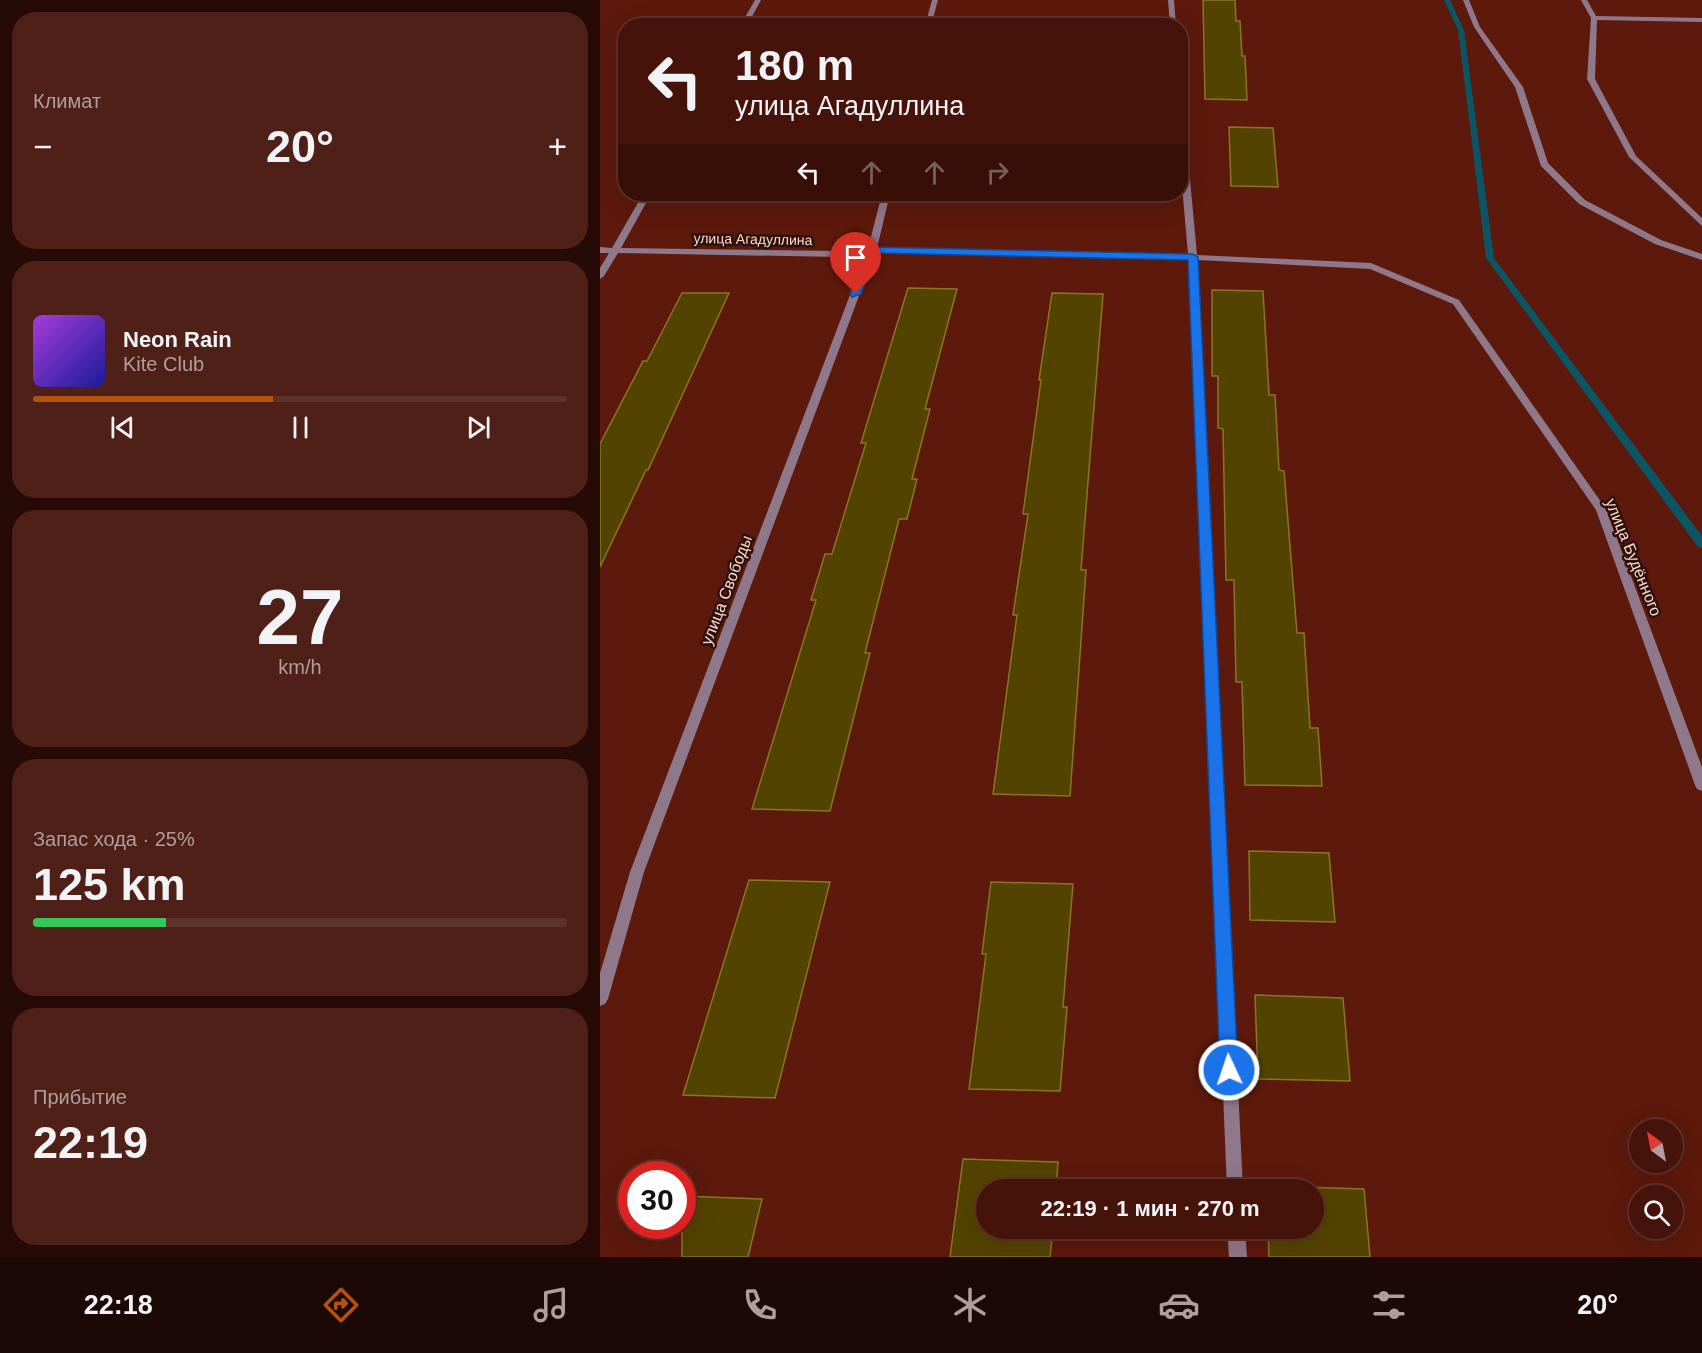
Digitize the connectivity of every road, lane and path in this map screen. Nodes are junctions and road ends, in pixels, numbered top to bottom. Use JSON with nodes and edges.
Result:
{"nodes":[{"id":1,"x":758,"y":0,"type":"edge"},
{"id":2,"x":934,"y":0,"type":"edge"},
{"id":3,"x":1171,"y":0,"type":"edge"},
{"id":4,"x":1466,"y":0,"type":"edge"},
{"id":5,"x":1584,"y":0,"type":"edge"},
{"id":6,"x":748,"y":18,"type":"edge"},
{"id":7,"x":930,"y":18,"type":"edge"},
{"id":8,"x":1172,"y":18,"type":"edge"},
{"id":9,"x":1594,"y":18,"type":"junction"},
{"id":10,"x":1702,"y":20,"type":"edge"},
{"id":11,"x":643,"y":201,"type":"edge"},
{"id":12,"x":884,"y":201,"type":"edge"},
{"id":13,"x":1188,"y":201,"type":"edge"},
{"id":14,"x":1702,"y":223,"type":"edge"},
{"id":15,"x":600,"y":250,"type":"edge"},
{"id":16,"x":615,"y":250,"type":"junction"},
{"id":17,"x":872,"y":250,"type":"junction"},
{"id":18,"x":1193,"y":257,"type":"junction"},
{"id":19,"x":1702,"y":257,"type":"edge"},
{"id":20,"x":600,"y":276,"type":"edge"},
{"id":21,"x":1455,"y":302,"type":"joint"},
{"id":22,"x":1702,"y":785,"type":"edge"},
{"id":23,"x":600,"y":999,"type":"edge"},
{"id":24,"x":1235,"y":1179,"type":"edge"},
{"id":25,"x":1237,"y":1239,"type":"edge"},
{"id":26,"x":1238,"y":1257,"type":"edge"}],
"edges":[{"from":1,"to":6,"type":"street"},
{"from":2,"to":7,"type":"street"},
{"from":3,"to":8,"type":"street"},
{"from":4,"to":19,"type":"street"},
{"from":5,"to":9,"type":"street"},
{"from":9,"to":10,"type":"street"},
{"from":9,"to":14,"type":"street"},
{"from":11,"to":16,"type":"street"},
{"from":12,"to":17,"type":"street","name":"улица Свободы"},
{"from":13,"to":18,"type":"street"},
{"from":15,"to":16,"type":"street","name":"улица Агадуллина"},
{"from":16,"to":17,"type":"street","name":"улица Агадуллина"},
{"from":16,"to":20,"type":"street"},
{"from":17,"to":18,"type":"street","name":"улица Агадуллина"},
{"from":17,"to":23,"type":"street","name":"улица Свободы"},
{"from":18,"to":21,"type":"street","name":"улица Агадуллина"},
{"from":18,"to":24,"type":"street"},
{"from":21,"to":22,"type":"street","name":"улица Будённого"},
{"from":25,"to":26,"type":"street"}]}
